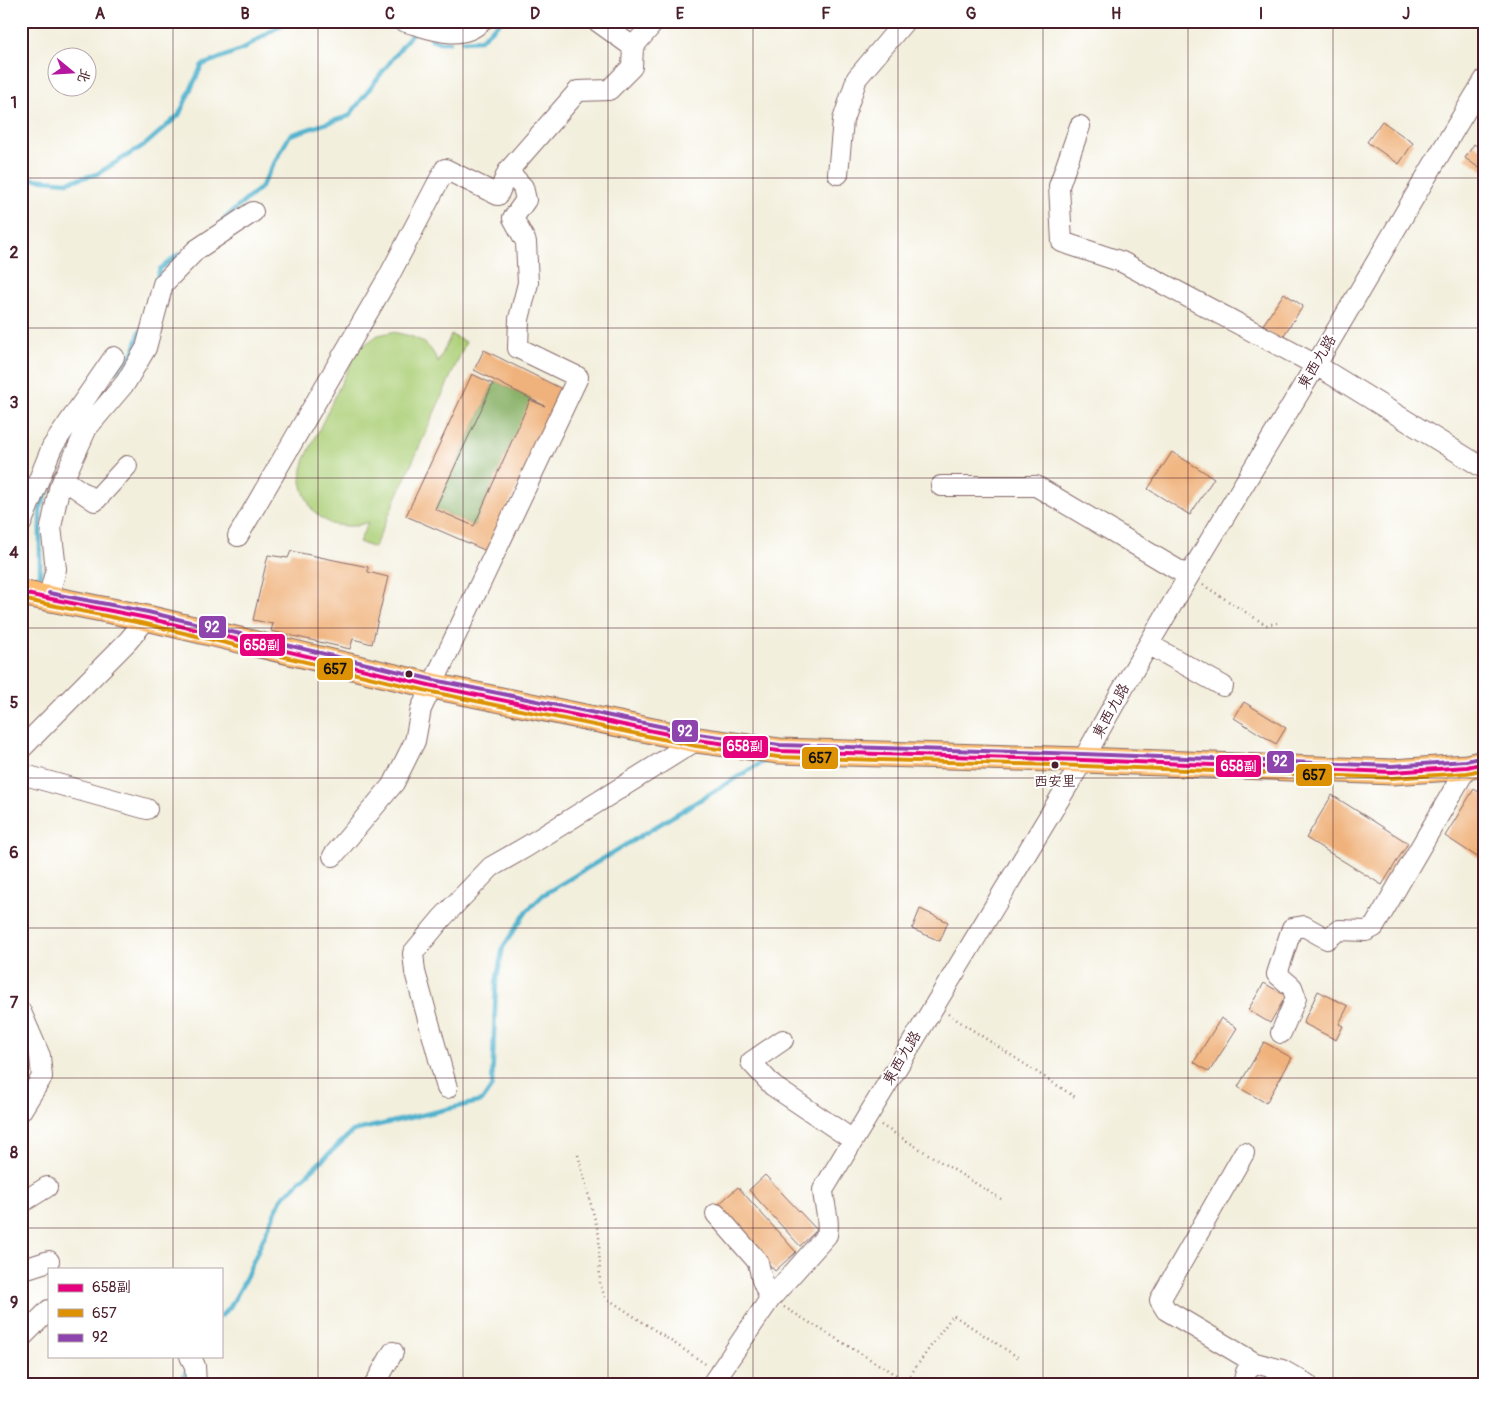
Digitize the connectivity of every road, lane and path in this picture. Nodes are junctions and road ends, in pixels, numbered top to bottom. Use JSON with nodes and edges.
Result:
{"nodes":[{"id":1,"x":403,"y":21,"type":"edge"},
{"id":2,"x":482,"y":21,"type":"edge"},
{"id":3,"x":597,"y":21,"type":"edge"},
{"id":4,"x":655,"y":21,"type":"edge"},
{"id":5,"x":905,"y":21,"type":"edge"},
{"id":6,"x":633,"y":47,"type":"junction"},
{"id":7,"x":1485,"y":79,"type":"edge"},
{"id":8,"x":1080,"y":126,"type":"dead end"},
{"id":9,"x":508,"y":171,"type":"junction"},
{"id":10,"x":838,"y":174,"type":"dead end"},
{"id":11,"x":253,"y":212,"type":"dead end"},
{"id":12,"x":114,"y":358,"type":"dead end"},
{"id":13,"x":1316,"y":365,"type":"junction"},
{"id":14,"x":127,"y":466,"type":"dead end"},
{"id":15,"x":1485,"y":469,"type":"edge"},
{"id":16,"x":63,"y":479,"type":"junction"},
{"id":17,"x":942,"y":486,"type":"dead end"},
{"id":18,"x":21,"y":524,"type":"edge"},
{"id":19,"x":238,"y":536,"type":"dead end"},
{"id":20,"x":1188,"y":576,"type":"junction"},
{"id":21,"x":21,"y":593,"type":"edge"},
{"id":22,"x":48,"y":599,"type":"junction"},
{"id":23,"x":147,"y":618,"type":"junction"},
{"id":24,"x":1277,"y":623,"type":"dead end"},
{"id":25,"x":1150,"y":645,"type":"junction"},
{"id":26,"x":433,"y":686,"type":"junction"},
{"id":27,"x":1223,"y":686,"type":"dead end"},
{"id":28,"x":697,"y":740,"type":"junction"},
{"id":29,"x":21,"y":749,"type":"edge"},
{"id":30,"x":1083,"y":760,"type":"junction"},
{"id":31,"x":1476,"y":765,"type":"edge"},
{"id":32,"x":21,"y":771,"type":"edge"},
{"id":33,"x":147,"y":809,"type":"dead end"},
{"id":34,"x":332,"y":856,"type":"dead end"},
{"id":35,"x":934,"y":1005,"type":"junction"},
{"id":36,"x":21,"y":1012,"type":"edge"},
{"id":37,"x":1281,"y":1033,"type":"dead end"},
{"id":38,"x":783,"y":1040,"type":"dead end"},
{"id":39,"x":447,"y":1088,"type":"dead end"},
{"id":40,"x":1074,"y":1097,"type":"dead end"},
{"id":41,"x":21,"y":1111,"type":"edge"},
{"id":42,"x":867,"y":1116,"type":"junction"},
{"id":43,"x":853,"y":1140,"type":"junction"},
{"id":44,"x":1244,"y":1153,"type":"dead end"},
{"id":45,"x":578,"y":1155,"type":"dead end"},
{"id":46,"x":47,"y":1186,"type":"dead end"},
{"id":47,"x":1001,"y":1199,"type":"dead end"},
{"id":48,"x":21,"y":1203,"type":"edge"},
{"id":49,"x":716,"y":1214,"type":"dead end"},
{"id":50,"x":49,"y":1261,"type":"dead end"},
{"id":51,"x":21,"y":1270,"type":"edge"},
{"id":52,"x":770,"y":1299,"type":"junction"},
{"id":53,"x":48,"y":1311,"type":"edge"},
{"id":54,"x":22,"y":1337,"type":"edge"},
{"id":55,"x":393,"y":1352,"type":"dead end"},
{"id":56,"x":191,"y":1358,"type":"edge"},
{"id":57,"x":1019,"y":1358,"type":"dead end"},
{"id":58,"x":1254,"y":1363,"type":"junction"},
{"id":59,"x":715,"y":1378,"type":"edge"},
{"id":60,"x":196,"y":1384,"type":"edge"},
{"id":61,"x":375,"y":1384,"type":"edge"},
{"id":62,"x":1243,"y":1384,"type":"edge"},
{"id":63,"x":1307,"y":1384,"type":"edge"}],
"edges":[{"from":1,"to":2,"type":"street"},
{"from":3,"to":6,"type":"street"},
{"from":4,"to":6,"type":"street"},
{"from":5,"to":10,"type":"street"},
{"from":6,"to":9,"type":"street"},
{"from":7,"to":13,"type":"street","name":"東西九路"},
{"from":8,"to":13,"type":"street"},
{"from":9,"to":19,"type":"street"},
{"from":9,"to":26,"type":"street"},
{"from":11,"to":16,"type":"street"},
{"from":12,"to":18,"type":"street"},
{"from":13,"to":15,"type":"street"},
{"from":13,"to":20,"type":"street","name":"東西九路"},
{"from":14,"to":16,"type":"street"},
{"from":16,"to":22,"type":"street"},
{"from":17,"to":20,"type":"street"},
{"from":20,"to":24,"type":"path"},
{"from":20,"to":25,"type":"street","name":"東西九路"},
{"from":21,"to":22,"type":"main road"},
{"from":22,"to":23,"type":"main road"},
{"from":23,"to":26,"type":"main road"},
{"from":23,"to":29,"type":"street"},
{"from":25,"to":27,"type":"street"},
{"from":25,"to":30,"type":"street","name":"東西九路"},
{"from":26,"to":28,"type":"main road"},
{"from":26,"to":34,"type":"street"},
{"from":28,"to":30,"type":"main road"},
{"from":28,"to":39,"type":"street"},
{"from":30,"to":31,"type":"main road"},
{"from":30,"to":35,"type":"street","name":"東西九路"},
{"from":31,"to":37,"type":"street"},
{"from":32,"to":33,"type":"street"},
{"from":35,"to":40,"type":"path"},
{"from":35,"to":42,"type":"street","name":"東西九路"},
{"from":36,"to":41,"type":"street"},
{"from":38,"to":43,"type":"street"},
{"from":42,"to":43,"type":"street","name":"東西九路"},
{"from":42,"to":47,"type":"path"},
{"from":43,"to":52,"type":"street","name":"東西九路"},
{"from":44,"to":58,"type":"street"},
{"from":45,"to":59,"type":"path"},
{"from":46,"to":48,"type":"street"},
{"from":49,"to":52,"type":"street"},
{"from":50,"to":51,"type":"street"},
{"from":52,"to":57,"type":"path"},
{"from":52,"to":59,"type":"street","name":"東西九路"},
{"from":53,"to":54,"type":"street"},
{"from":55,"to":61,"type":"street"},
{"from":56,"to":60,"type":"street"},
{"from":58,"to":62,"type":"street"},
{"from":58,"to":63,"type":"street"}]}
